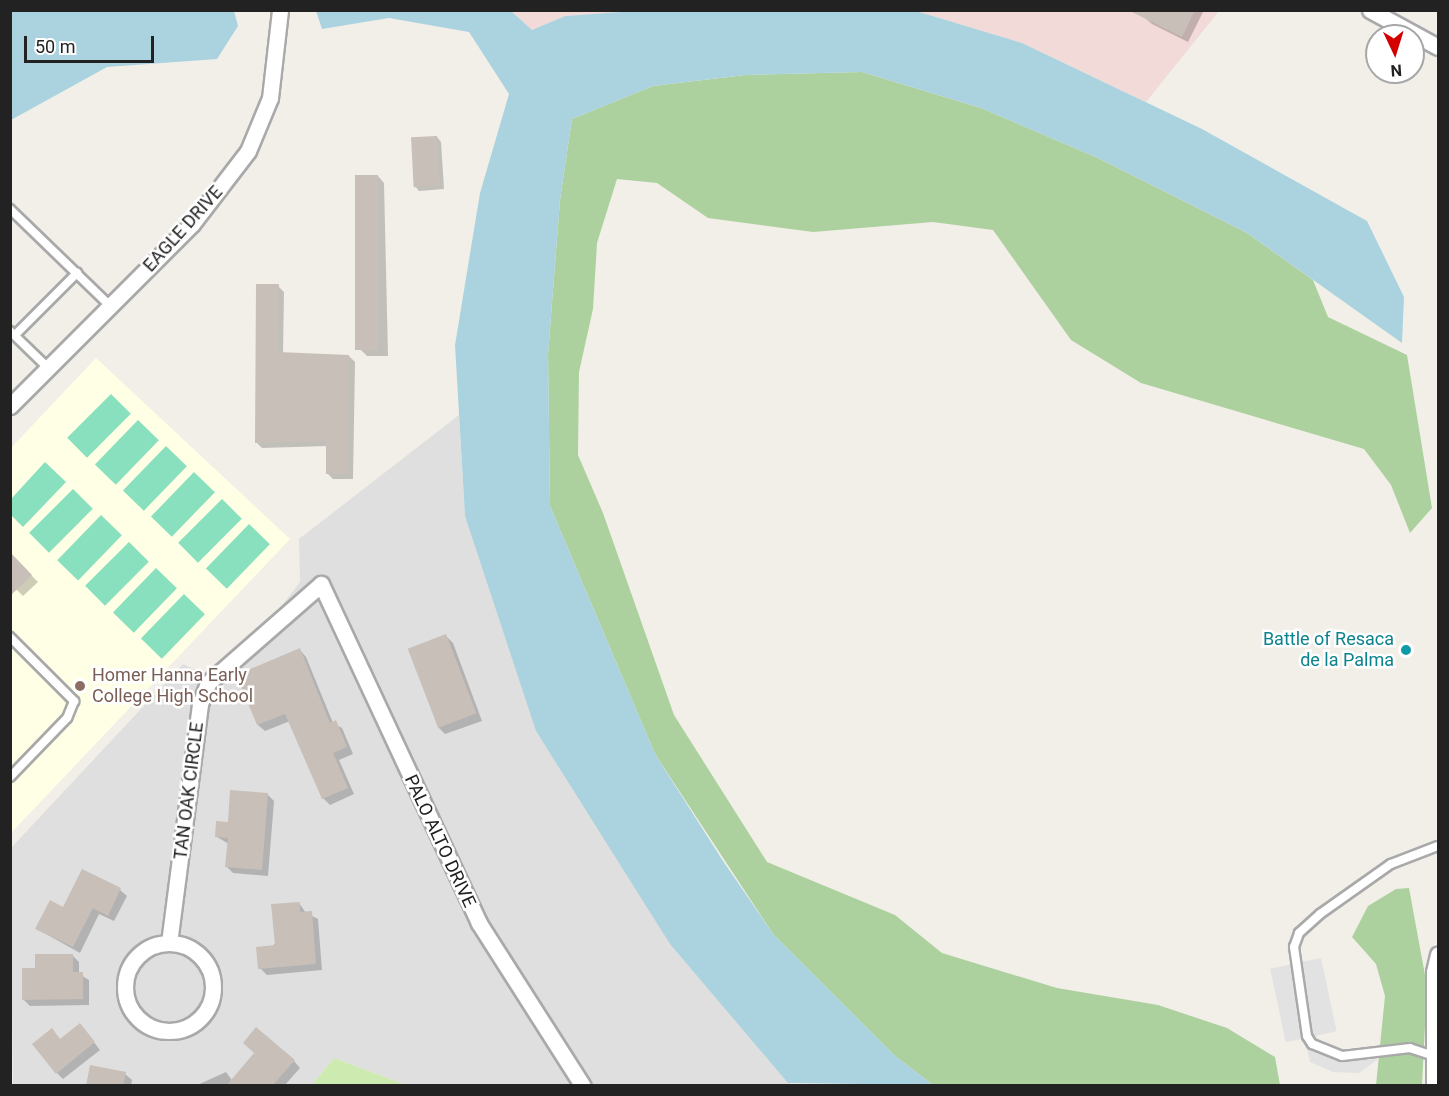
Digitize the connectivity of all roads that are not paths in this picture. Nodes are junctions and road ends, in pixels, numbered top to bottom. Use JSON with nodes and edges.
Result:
{"nodes":[{"id":1,"x":280,"y":10,"type":"edge"},
{"id":2,"x":1370,"y":10,"type":"edge"},
{"id":3,"x":1438,"y":48,"type":"edge"},
{"id":4,"x":10,"y":210,"type":"edge"},
{"id":5,"x":77,"y":273,"type":"junction"},
{"id":6,"x":110,"y":306,"type":"junction"},
{"id":7,"x":13,"y":333,"type":"edge"},
{"id":8,"x":48,"y":368,"type":"junction"},
{"id":9,"x":10,"y":406,"type":"edge"},
{"id":10,"x":321,"y":584,"type":"joint"},
{"id":11,"x":10,"y":637,"type":"edge"},
{"id":12,"x":10,"y":777,"type":"edge"},
{"id":13,"x":1438,"y":846,"type":"edge"},
{"id":14,"x":169,"y":943,"type":"junction"},
{"id":15,"x":1438,"y":954,"type":"edge"},
{"id":16,"x":1434,"y":1056,"type":"junction"},
{"id":17,"x":583,"y":1086,"type":"edge"},
{"id":18,"x":1434,"y":1086,"type":"edge"}],
"edges":[{"from":1,"to":6,"type":"street","name":"EAGLE DRIVE"},
{"from":2,"to":3,"type":"street"},
{"from":4,"to":5,"type":"lane"},
{"from":5,"to":6,"type":"lane"},
{"from":5,"to":7,"type":"lane"},
{"from":6,"to":8,"type":"street","name":"EAGLE DRIVE"},
{"from":7,"to":8,"type":"lane"},
{"from":8,"to":9,"type":"street","name":"EAGLE DRIVE"},
{"from":10,"to":14,"type":"street","name":"TAN OAK CIRCLE"},
{"from":10,"to":17,"type":"street","name":"PALO ALTO DRIVE"},
{"from":11,"to":12,"type":"lane"},
{"from":13,"to":16,"type":"lane"},
{"from":14,"to":14,"type":"street"},
{"from":15,"to":16,"type":"street"},
{"from":16,"to":18,"type":"street"}]}
